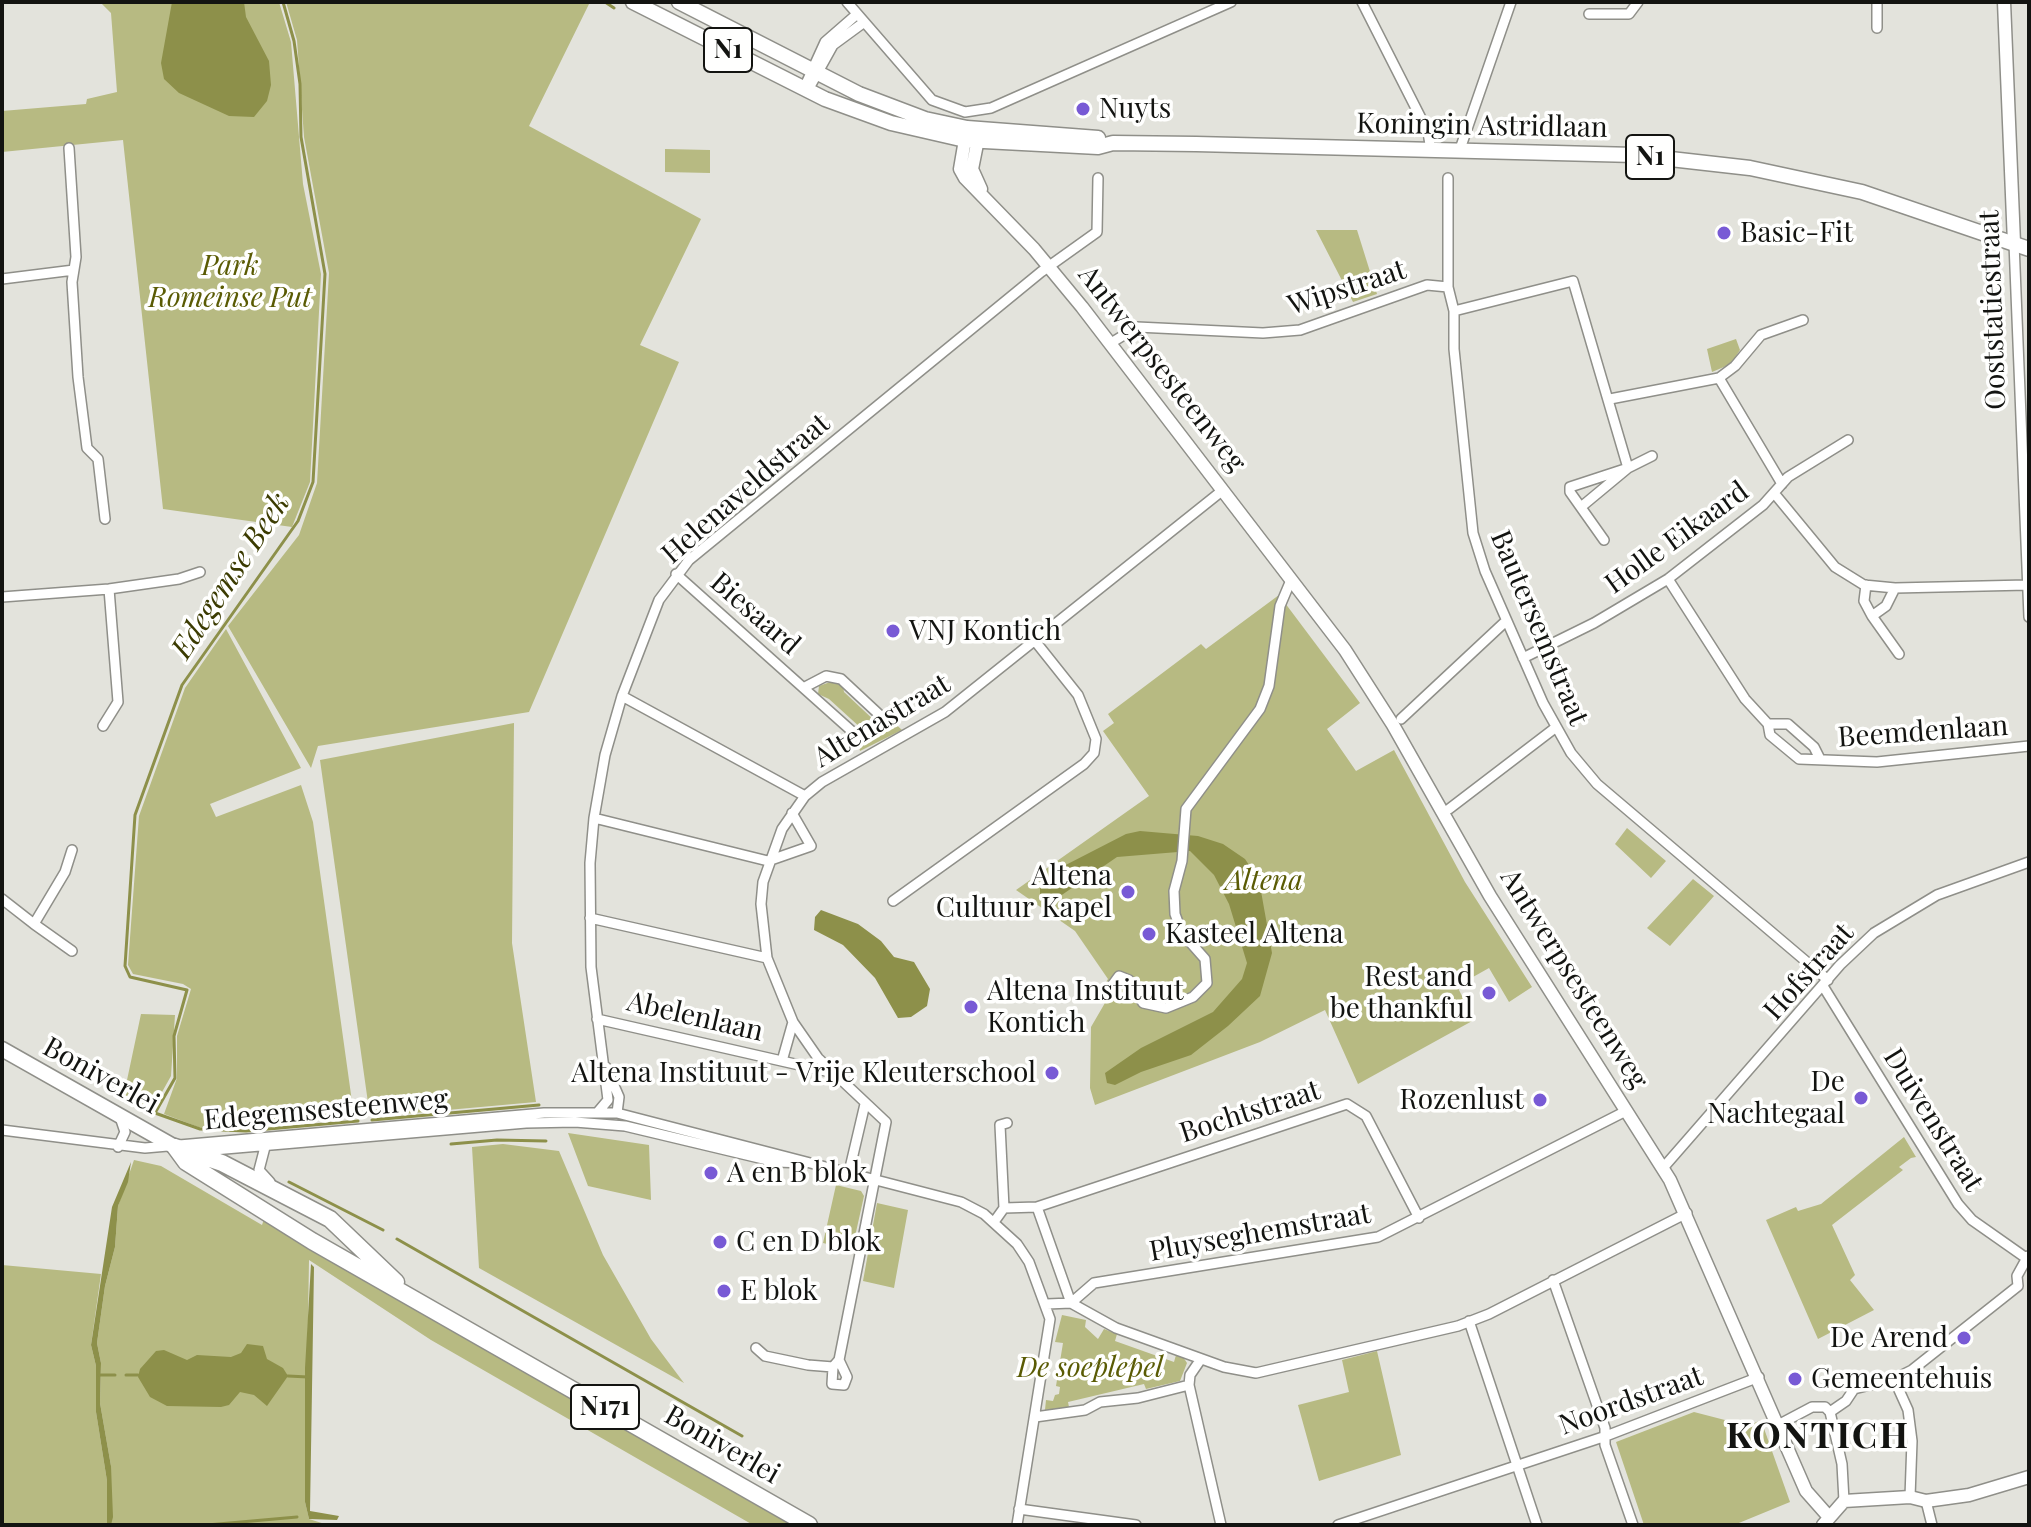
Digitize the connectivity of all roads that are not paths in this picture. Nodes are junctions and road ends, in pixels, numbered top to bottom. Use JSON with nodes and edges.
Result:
{"nodes":[{"id":1,"x":633,"y":2,"type":"edge"},
{"id":2,"x":679,"y":2,"type":"edge"},
{"id":3,"x":847,"y":2,"type":"edge"},
{"id":4,"x":1231,"y":2,"type":"edge"},
{"id":5,"x":1362,"y":2,"type":"edge"},
{"id":6,"x":1511,"y":2,"type":"edge"},
{"id":7,"x":1638,"y":2,"type":"edge"},
{"id":8,"x":1877,"y":2,"type":"edge"},
{"id":9,"x":2004,"y":2,"type":"edge"},
{"id":10,"x":1589,"y":14,"type":"dead end"},
{"id":11,"x":859,"y":19,"type":"junction"},
{"id":12,"x":1877,"y":28,"type":"dead end"},
{"id":13,"x":815,"y":72,"type":"junction"},
{"id":14,"x":806,"y":89,"type":"junction"},
{"id":15,"x":972,"y":135,"type":"junction"},
{"id":16,"x":69,"y":148,"type":"dead end"},
{"id":17,"x":1431,"y":151,"type":"junction"},
{"id":18,"x":1459,"y":152,"type":"junction"},
{"id":19,"x":1098,"y":178,"type":"dead end"},
{"id":20,"x":1448,"y":178,"type":"dead end"},
{"id":21,"x":2014,"y":243,"type":"junction"},
{"id":22,"x":2029,"y":249,"type":"edge"},
{"id":23,"x":1049,"y":267,"type":"junction"},
{"id":24,"x":74,"y":270,"type":"junction"},
{"id":25,"x":2,"y":279,"type":"edge"},
{"id":26,"x":1448,"y":287,"type":"junction"},
{"id":27,"x":1454,"y":311,"type":"junction"},
{"id":28,"x":1803,"y":320,"type":"dead end"},
{"id":29,"x":1114,"y":340,"type":"junction"},
{"id":30,"x":1719,"y":378,"type":"junction"},
{"id":31,"x":1610,"y":399,"type":"junction"},
{"id":32,"x":1848,"y":440,"type":"dead end"},
{"id":33,"x":1652,"y":456,"type":"dead end"},
{"id":34,"x":1628,"y":468,"type":"junction"},
{"id":35,"x":1782,"y":484,"type":"junction"},
{"id":36,"x":1223,"y":490,"type":"junction"},
{"id":37,"x":1774,"y":493,"type":"junction"},
{"id":38,"x":1581,"y":507,"type":"junction"},
{"id":39,"x":105,"y":519,"type":"dead end"},
{"id":40,"x":1604,"y":540,"type":"dead end"},
{"id":41,"x":200,"y":572,"type":"dead end"},
{"id":42,"x":676,"y":574,"type":"junction"},
{"id":43,"x":1668,"y":579,"type":"junction"},
{"id":44,"x":1291,"y":580,"type":"junction"},
{"id":45,"x":1866,"y":585,"type":"junction"},
{"id":46,"x":2027,"y":585,"type":"edge"},
{"id":47,"x":1895,"y":588,"type":"junction"},
{"id":48,"x":109,"y":589,"type":"junction"},
{"id":49,"x":2,"y":597,"type":"edge"},
{"id":50,"x":1872,"y":616,"type":"junction"},
{"id":51,"x":2029,"y":617,"type":"edge"},
{"id":52,"x":1506,"y":621,"type":"junction"},
{"id":53,"x":1035,"y":641,"type":"junction"},
{"id":54,"x":1899,"y":654,"type":"dead end"},
{"id":55,"x":1523,"y":658,"type":"junction"},
{"id":56,"x":805,"y":687,"type":"junction"},
{"id":57,"x":622,"y":696,"type":"junction"},
{"id":58,"x":1401,"y":719,"type":"dead end"},
{"id":59,"x":885,"y":720,"type":"dead end"},
{"id":60,"x":1768,"y":724,"type":"junction"},
{"id":61,"x":103,"y":726,"type":"dead end"},
{"id":62,"x":1555,"y":728,"type":"junction"},
{"id":63,"x":855,"y":734,"type":"dead end"},
{"id":64,"x":2029,"y":746,"type":"edge"},
{"id":65,"x":1820,"y":759,"type":"junction"},
{"id":66,"x":805,"y":796,"type":"junction"},
{"id":67,"x":1449,"y":809,"type":"dead end"},
{"id":68,"x":792,"y":813,"type":"junction"},
{"id":69,"x":594,"y":818,"type":"junction"},
{"id":70,"x":72,"y":850,"type":"dead end"},
{"id":71,"x":768,"y":861,"type":"junction"},
{"id":72,"x":2029,"y":862,"type":"edge"},
{"id":73,"x":2,"y":899,"type":"edge"},
{"id":74,"x":893,"y":901,"type":"dead end"},
{"id":75,"x":590,"y":918,"type":"junction"},
{"id":76,"x":34,"y":924,"type":"junction"},
{"id":77,"x":72,"y":951,"type":"dead end"},
{"id":78,"x":767,"y":958,"type":"junction"},
{"id":79,"x":1825,"y":983,"type":"junction"},
{"id":80,"x":1108,"y":991,"type":"dead end"},
{"id":81,"x":597,"y":1019,"type":"junction"},
{"id":82,"x":793,"y":1022,"type":"junction"},
{"id":83,"x":2,"y":1049,"type":"edge"},
{"id":84,"x":782,"y":1061,"type":"junction"},
{"id":85,"x":605,"y":1064,"type":"junction"},
{"id":86,"x":830,"y":1072,"type":"junction"},
{"id":87,"x":865,"y":1104,"type":"junction"},
{"id":88,"x":1626,"y":1111,"type":"junction"},
{"id":89,"x":617,"y":1113,"type":"junction"},
{"id":90,"x":118,"y":1115,"type":"junction"},
{"id":91,"x":560,"y":1117,"type":"junction"},
{"id":92,"x":598,"y":1118,"type":"junction"},
{"id":93,"x":1007,"y":1123,"type":"dead end"},
{"id":94,"x":2,"y":1130,"type":"edge"},
{"id":95,"x":118,"y":1147,"type":"junction"},
{"id":96,"x":175,"y":1147,"type":"junction"},
{"id":97,"x":265,"y":1147,"type":"junction"},
{"id":98,"x":145,"y":1148,"type":"junction"},
{"id":99,"x":186,"y":1162,"type":"junction"},
{"id":100,"x":813,"y":1163,"type":"junction"},
{"id":101,"x":1663,"y":1168,"type":"junction"},
{"id":102,"x":849,"y":1172,"type":"junction"},
{"id":103,"x":875,"y":1178,"type":"junction"},
{"id":104,"x":288,"y":1197,"type":"junction"},
{"id":105,"x":1037,"y":1207,"type":"junction"},
{"id":106,"x":1004,"y":1208,"type":"junction"},
{"id":107,"x":1687,"y":1213,"type":"junction"},
{"id":108,"x":1419,"y":1218,"type":"junction"},
{"id":109,"x":994,"y":1222,"type":"junction"},
{"id":110,"x":2028,"y":1257,"type":"edge"},
{"id":111,"x":1553,"y":1280,"type":"junction"},
{"id":112,"x":401,"y":1289,"type":"junction"},
{"id":113,"x":1071,"y":1303,"type":"junction"},
{"id":114,"x":1047,"y":1304,"type":"junction"},
{"id":115,"x":1469,"y":1321,"type":"junction"},
{"id":116,"x":756,"y":1348,"type":"dead end"},
{"id":117,"x":1201,"y":1359,"type":"junction"},
{"id":118,"x":836,"y":1364,"type":"junction"},
{"id":119,"x":808,"y":1365,"type":"junction"},
{"id":120,"x":1759,"y":1377,"type":"junction"},
{"id":121,"x":830,"y":1379,"type":"junction"},
{"id":122,"x":1894,"y":1379,"type":"junction"},
{"id":123,"x":1189,"y":1385,"type":"junction"},
{"id":124,"x":1830,"y":1412,"type":"junction"},
{"id":125,"x":1035,"y":1417,"type":"junction"},
{"id":126,"x":1778,"y":1425,"type":"junction"},
{"id":127,"x":1606,"y":1436,"type":"junction"},
{"id":128,"x":1518,"y":1466,"type":"junction"},
{"id":129,"x":2029,"y":1477,"type":"edge"},
{"id":130,"x":1910,"y":1497,"type":"junction"},
{"id":131,"x":1844,"y":1501,"type":"junction"},
{"id":132,"x":1926,"y":1501,"type":"junction"},
{"id":133,"x":1019,"y":1509,"type":"junction"},
{"id":134,"x":1826,"y":1521,"type":"edge"},
{"id":135,"x":809,"y":1525,"type":"edge"},
{"id":136,"x":1017,"y":1525,"type":"edge"},
{"id":137,"x":1136,"y":1525,"type":"edge"},
{"id":138,"x":1221,"y":1525,"type":"edge"},
{"id":139,"x":1338,"y":1525,"type":"edge"},
{"id":140,"x":1537,"y":1525,"type":"edge"},
{"id":141,"x":1633,"y":1525,"type":"edge"},
{"id":142,"x":1932,"y":1525,"type":"edge"}],
"edges":[{"from":1,"to":14,"type":"main road","number":"N1"},
{"from":2,"to":13,"type":"main road","number":"N1"},
{"from":3,"to":11,"type":"street"},
{"from":4,"to":11,"type":"street"},
{"from":5,"to":17,"type":"street"},
{"from":6,"to":18,"type":"street"},
{"from":7,"to":10,"type":"street"},
{"from":8,"to":12,"type":"street"},
{"from":9,"to":21,"type":"street","name":"Ooststatiestraat"},
{"from":11,"to":13,"type":"street"},
{"from":13,"to":14,"type":"street"},
{"from":13,"to":15,"type":"main road","number":"N1"},
{"from":14,"to":15,"type":"main road","number":"N1"},
{"from":15,"to":17,"type":"main road","name":"Koningin Astridlaan","number":"N1"},
{"from":15,"to":23,"type":"street","name":"Antwerpsesteenweg"},
{"from":16,"to":24,"type":"street"},
{"from":17,"to":18,"type":"main road","name":"Koningin Astridlaan","number":"N1"},
{"from":18,"to":21,"type":"main road","name":"Koningin Astridlaan","number":"N1"},
{"from":19,"to":23,"type":"street","name":"Helenaveldstraat"},
{"from":20,"to":26,"type":"street","name":"Bautersemstraat"},
{"from":21,"to":22,"type":"main road","name":"Koningin Astridlaan","number":"N1"},
{"from":21,"to":46,"type":"street","name":"Ooststatiestraat"},
{"from":23,"to":29,"type":"street","name":"Antwerpsesteenweg"},
{"from":23,"to":42,"type":"street","name":"Helenaveldstraat"},
{"from":24,"to":25,"type":"street"},
{"from":24,"to":39,"type":"street"},
{"from":26,"to":27,"type":"street","name":"Bautersemstraat"},
{"from":26,"to":29,"type":"street","name":"Wipstraat"},
{"from":27,"to":31,"type":"street"},
{"from":27,"to":52,"type":"street","name":"Bautersemstraat"},
{"from":28,"to":30,"type":"street"},
{"from":29,"to":36,"type":"street","name":"Antwerpsesteenweg"},
{"from":30,"to":31,"type":"street"},
{"from":30,"to":35,"type":"street"},
{"from":31,"to":34,"type":"street"},
{"from":32,"to":35,"type":"street","name":"Holle Eikaard"},
{"from":33,"to":34,"type":"street"},
{"from":34,"to":38,"type":"street"},
{"from":34,"to":38,"type":"street"},
{"from":35,"to":37,"type":"street","name":"Holle Eikaard"},
{"from":36,"to":44,"type":"street","name":"Antwerpsesteenweg"},
{"from":36,"to":53,"type":"street","name":"Altenastraat"},
{"from":37,"to":43,"type":"street","name":"Holle Eikaard"},
{"from":37,"to":45,"type":"street"},
{"from":38,"to":40,"type":"street"},
{"from":41,"to":48,"type":"street"},
{"from":42,"to":56,"type":"street","name":"Biesaard"},
{"from":42,"to":57,"type":"street","name":"Helenaveldstraat"},
{"from":43,"to":55,"type":"street","name":"Holle Eikaard"},
{"from":43,"to":60,"type":"street","name":"Beemdenlaan"},
{"from":44,"to":80,"type":"street"},
{"from":44,"to":88,"type":"street","name":"Antwerpsesteenweg"},
{"from":45,"to":47,"type":"street"},
{"from":45,"to":50,"type":"street"},
{"from":46,"to":47,"type":"street"},
{"from":46,"to":51,"type":"street","name":"Ooststatiestraat"},
{"from":47,"to":50,"type":"street"},
{"from":48,"to":49,"type":"street"},
{"from":48,"to":61,"type":"street"},
{"from":50,"to":54,"type":"street"},
{"from":52,"to":55,"type":"street","name":"Bautersemstraat"},
{"from":52,"to":58,"type":"street"},
{"from":53,"to":66,"type":"street","name":"Altenastraat"},
{"from":53,"to":74,"type":"street"},
{"from":55,"to":62,"type":"street","name":"Bautersemstraat"},
{"from":56,"to":59,"type":"street","name":"Biesaard"},
{"from":56,"to":63,"type":"street","name":"Biesaard"},
{"from":57,"to":66,"type":"street"},
{"from":57,"to":69,"type":"street","name":"Helenaveldstraat"},
{"from":60,"to":65,"type":"street","name":"Beemdenlaan"},
{"from":60,"to":65,"type":"street","name":"Beemdenlaan"},
{"from":62,"to":67,"type":"street"},
{"from":62,"to":79,"type":"street","name":"Bautersemstraat"},
{"from":64,"to":65,"type":"street","name":"Beemdenlaan"},
{"from":66,"to":68,"type":"street","name":"Altenastraat"},
{"from":68,"to":71,"type":"street","name":"Altenastraat"},
{"from":68,"to":71,"type":"street"},
{"from":69,"to":71,"type":"street"},
{"from":69,"to":75,"type":"street","name":"Helenaveldstraat"},
{"from":70,"to":76,"type":"street"},
{"from":71,"to":78,"type":"street","name":"Altenastraat"},
{"from":72,"to":79,"type":"street","name":"Hofstraat"},
{"from":73,"to":76,"type":"street"},
{"from":75,"to":78,"type":"street"},
{"from":75,"to":81,"type":"street","name":"Helenaveldstraat"},
{"from":76,"to":77,"type":"street"},
{"from":78,"to":82,"type":"street","name":"Altenastraat"},
{"from":79,"to":101,"type":"street","name":"Hofstraat"},
{"from":79,"to":110,"type":"street","name":"Duivenstraat"},
{"from":81,"to":84,"type":"street","name":"Abelenlaan"},
{"from":81,"to":85,"type":"street","name":"Helenaveldstraat"},
{"from":82,"to":84,"type":"street"},
{"from":82,"to":86,"type":"street","name":"Altenastraat"},
{"from":83,"to":90,"type":"main road","name":"Boniverlei","number":"N171"},
{"from":84,"to":86,"type":"street","name":"Abelenlaan"},
{"from":85,"to":89,"type":"street","name":"Helenaveldstraat"},
{"from":85,"to":92,"type":"street","name":"Helenaveldstraat"},
{"from":86,"to":87,"type":"street","name":"Altenastraat"},
{"from":87,"to":102,"type":"street"},
{"from":87,"to":103,"type":"street","name":"Altenastraat"},
{"from":88,"to":101,"type":"street","name":"Antwerpsesteenweg"},
{"from":88,"to":108,"type":"street","name":"Pluyseghemstraat"},
{"from":89,"to":92,"type":"street"},
{"from":89,"to":100,"type":"street","name":"Edegemsesteenweg"},
{"from":90,"to":95,"type":"street"},
{"from":90,"to":96,"type":"main road","name":"Boniverlei","number":"N171"},
{"from":91,"to":92,"type":"street","name":"Edegemsesteenweg"},
{"from":91,"to":96,"type":"street","name":"Edegemsesteenweg"},
{"from":91,"to":97,"type":"street","name":"Edegemsesteenweg"},
{"from":92,"to":100,"type":"street","name":"Edegemsesteenweg"},
{"from":93,"to":106,"type":"street"},
{"from":94,"to":95,"type":"street"},
{"from":95,"to":98,"type":"street"},
{"from":96,"to":97,"type":"street","name":"Edegemsesteenweg"},
{"from":96,"to":98,"type":"street"},
{"from":96,"to":99,"type":"highway","name":"Boniverlei","number":"N171"},
{"from":96,"to":104,"type":"highway","name":"Boniverlei","number":"N171"},
{"from":97,"to":104,"type":"street","name":"Boniverlei"},
{"from":98,"to":99,"type":"street"},
{"from":99,"to":112,"type":"highway","name":"Boniverlei","number":"N171"},
{"from":100,"to":102,"type":"street","name":"Edegemsesteenweg"},
{"from":101,"to":107,"type":"street","name":"Antwerpsesteenweg"},
{"from":102,"to":103,"type":"street","name":"Edegemsesteenweg"},
{"from":103,"to":109,"type":"street","name":"Edegemsesteenweg"},
{"from":103,"to":118,"type":"street"},
{"from":104,"to":112,"type":"highway","name":"Boniverlei","number":"N171"},
{"from":105,"to":106,"type":"street"},
{"from":105,"to":108,"type":"street","name":"Bochtstraat"},
{"from":105,"to":113,"type":"street"},
{"from":106,"to":109,"type":"street"},
{"from":107,"to":111,"type":"street"},
{"from":107,"to":120,"type":"street","name":"Antwerpsesteenweg"},
{"from":108,"to":113,"type":"street","name":"Pluyseghemstraat"},
{"from":109,"to":114,"type":"street","name":"Edegemsesteenweg"},
{"from":110,"to":122,"type":"street"},
{"from":111,"to":115,"type":"street"},
{"from":111,"to":127,"type":"street"},
{"from":112,"to":135,"type":"highway","name":"Boniverlei","number":"N171"},
{"from":113,"to":114,"type":"street"},
{"from":113,"to":117,"type":"street"},
{"from":114,"to":125,"type":"street"},
{"from":115,"to":117,"type":"street"},
{"from":115,"to":128,"type":"street"},
{"from":116,"to":119,"type":"street"},
{"from":117,"to":123,"type":"street"},
{"from":118,"to":119,"type":"street"},
{"from":118,"to":121,"type":"street"},
{"from":118,"to":121,"type":"street"},
{"from":119,"to":121,"type":"street"},
{"from":120,"to":126,"type":"street","name":"Antwerpsesteenweg"},
{"from":120,"to":127,"type":"street","name":"Noordstraat"},
{"from":122,"to":124,"type":"street"},
{"from":122,"to":130,"type":"street"},
{"from":123,"to":125,"type":"street"},
{"from":123,"to":138,"type":"street"},
{"from":124,"to":126,"type":"street"},
{"from":124,"to":131,"type":"street"},
{"from":125,"to":133,"type":"street"},
{"from":126,"to":134,"type":"street","name":"Antwerpsesteenweg"},
{"from":127,"to":128,"type":"street","name":"Noordstraat"},
{"from":127,"to":141,"type":"street"},
{"from":128,"to":139,"type":"street","name":"Noordstraat"},
{"from":128,"to":140,"type":"street"},
{"from":129,"to":132,"type":"street"},
{"from":130,"to":131,"type":"street"},
{"from":130,"to":132,"type":"street"},
{"from":131,"to":134,"type":"street"},
{"from":132,"to":142,"type":"street"},
{"from":133,"to":136,"type":"street"},
{"from":133,"to":137,"type":"street"}]}
